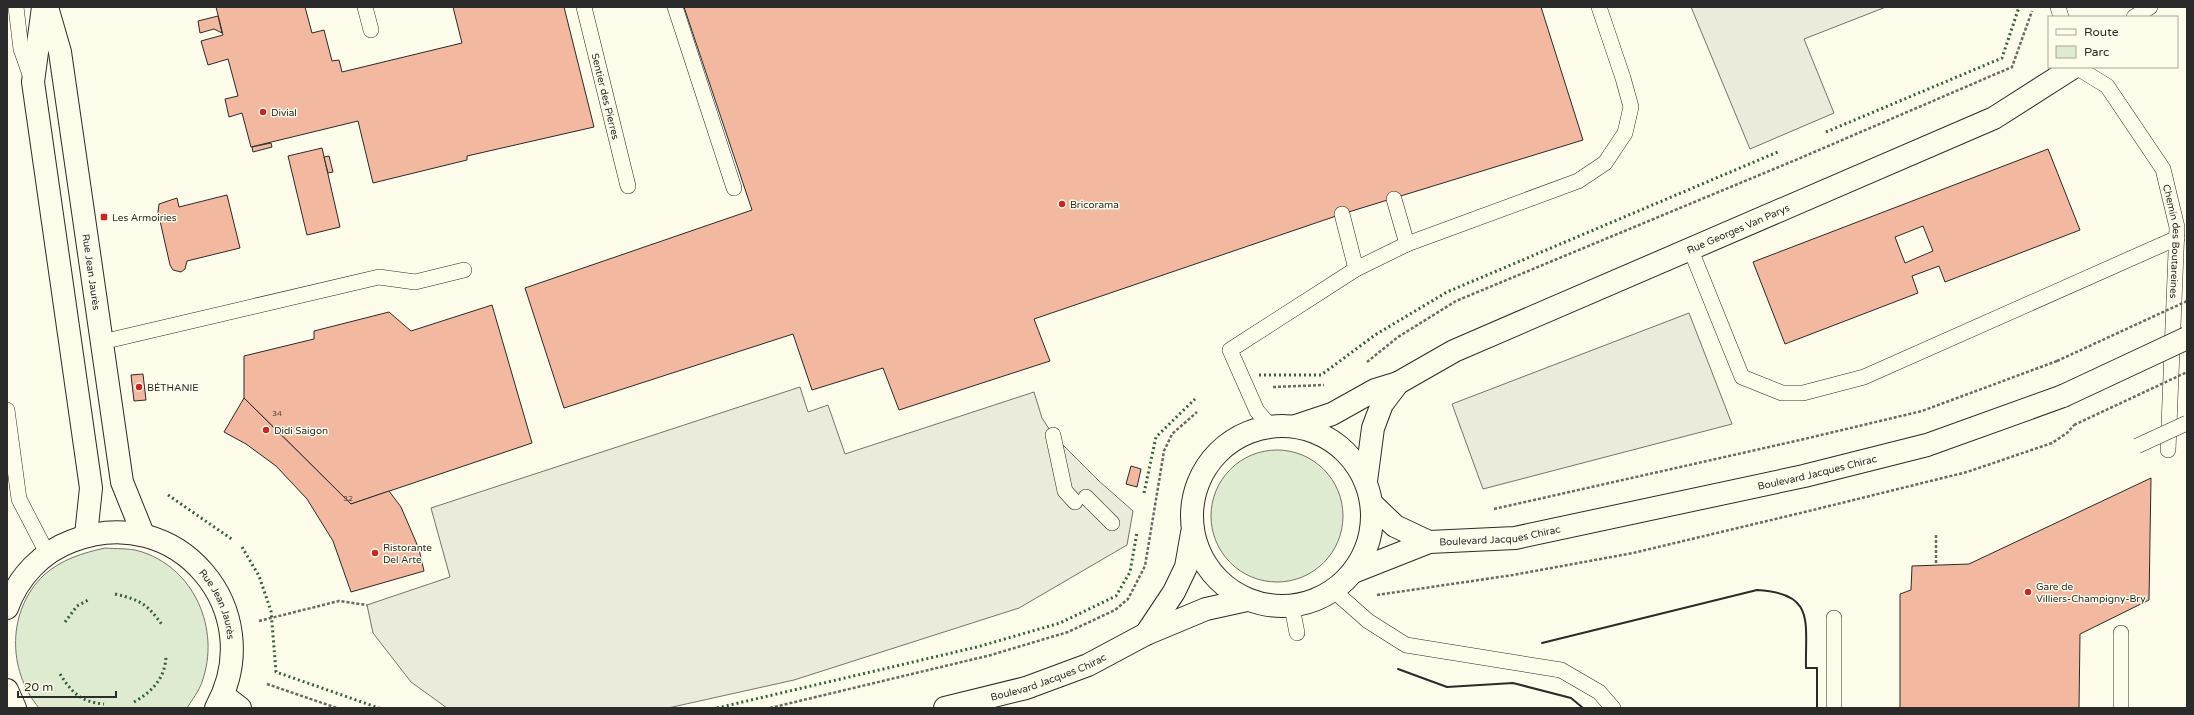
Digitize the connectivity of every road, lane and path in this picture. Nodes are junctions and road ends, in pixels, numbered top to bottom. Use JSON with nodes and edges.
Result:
{"nodes":[{"id":1,"x":16,"y":7,"type":"edge"},
{"id":2,"x":43,"y":7,"type":"edge"},
{"id":3,"x":46,"y":7,"type":"edge"},
{"id":4,"x":365,"y":7,"type":"edge"},
{"id":5,"x":584,"y":7,"type":"edge"},
{"id":6,"x":674,"y":7,"type":"edge"},
{"id":7,"x":1599,"y":7,"type":"edge"},
{"id":8,"x":2150,"y":7,"type":"edge"},
{"id":9,"x":2032,"y":11,"type":"dead end"},
{"id":10,"x":2136,"y":16,"type":"edge"},
{"id":11,"x":371,"y":30,"type":"dead end"},
{"id":12,"x":2073,"y":68,"type":"edge"},
{"id":13,"x":2077,"y":68,"type":"edge"},
{"id":14,"x":33,"y":82,"type":"junction"},
{"id":15,"x":628,"y":186,"type":"dead end"},
{"id":16,"x":734,"y":188,"type":"dead end"},
{"id":17,"x":1394,"y":199,"type":"dead end"},
{"id":18,"x":1342,"y":214,"type":"dead end"},
{"id":19,"x":2177,"y":238,"type":"junction"},
{"id":20,"x":1407,"y":244,"type":"junction"},
{"id":21,"x":1690,"y":248,"type":"junction"},
{"id":22,"x":1356,"y":269,"type":"junction"},
{"id":23,"x":464,"y":270,"type":"dead end"},
{"id":24,"x":2187,"y":301,"type":"edge"},
{"id":25,"x":2187,"y":338,"type":"edge"},
{"id":26,"x":102,"y":342,"type":"junction"},
{"id":27,"x":1362,"y":365,"type":"dead end"},
{"id":28,"x":2187,"y":372,"type":"edge"},
{"id":29,"x":1331,"y":383,"type":"dead end"},
{"id":30,"x":1398,"y":383,"type":"junction"},
{"id":31,"x":1267,"y":387,"type":"dead end"},
{"id":32,"x":7,"y":410,"type":"edge"},
{"id":33,"x":1198,"y":412,"type":"dead end"},
{"id":34,"x":2187,"y":423,"type":"edge"},
{"id":35,"x":1270,"y":426,"type":"junction"},
{"id":36,"x":1296,"y":426,"type":"junction"},
{"id":37,"x":1053,"y":435,"type":"dead end"},
{"id":38,"x":2137,"y":446,"type":"dead end"},
{"id":39,"x":2168,"y":450,"type":"dead end"},
{"id":40,"x":1366,"y":482,"type":"junction"},
{"id":41,"x":13,"y":494,"type":"edge"},
{"id":42,"x":1372,"y":504,"type":"junction"},
{"id":43,"x":1492,"y":509,"type":"dead end"},
{"id":44,"x":1112,"y":523,"type":"dead end"},
{"id":45,"x":1192,"y":529,"type":"junction"},
{"id":46,"x":143,"y":534,"type":"junction"},
{"id":47,"x":86,"y":535,"type":"junction"},
{"id":48,"x":1936,"y":535,"type":"dead end"},
{"id":49,"x":1429,"y":542,"type":"junction"},
{"id":50,"x":47,"y":553,"type":"junction"},
{"id":51,"x":1936,"y":565,"type":"dead end"},
{"id":52,"x":1353,"y":572,"type":"junction"},
{"id":53,"x":1334,"y":591,"type":"junction"},
{"id":54,"x":1247,"y":600,"type":"junction"},
{"id":55,"x":367,"y":605,"type":"dead end"},
{"id":56,"x":1292,"y":607,"type":"junction"},
{"id":57,"x":7,"y":608,"type":"edge"},
{"id":58,"x":1834,"y":618,"type":"dead end"},
{"id":59,"x":259,"y":621,"type":"dead end"},
{"id":60,"x":1297,"y":633,"type":"dead end"},
{"id":61,"x":2121,"y":633,"type":"dead end"},
{"id":62,"x":1146,"y":634,"type":"junction"},
{"id":63,"x":267,"y":684,"type":"dead end"},
{"id":64,"x":7,"y":690,"type":"edge"},
{"id":65,"x":226,"y":704,"type":"edge"},
{"id":66,"x":15,"y":708,"type":"edge"},
{"id":67,"x":337,"y":708,"type":"edge"},
{"id":68,"x":770,"y":708,"type":"edge"},
{"id":69,"x":945,"y":708,"type":"edge"},
{"id":70,"x":1613,"y":708,"type":"edge"},
{"id":71,"x":1834,"y":708,"type":"edge"},
{"id":72,"x":2120,"y":708,"type":"edge"}],
"edges":[{"from":1,"to":14,"type":"lane"},
{"from":2,"to":14,"type":"main road"},
{"from":3,"to":26,"type":"main road","name":"Rue Jean Jaurès"},
{"from":4,"to":11,"type":"lane"},
{"from":5,"to":15,"type":"lane","name":"Sentier des Pierres"},
{"from":6,"to":16,"type":"lane"},
{"from":7,"to":20,"type":"lane"},
{"from":8,"to":10,"type":"lane"},
{"from":9,"to":27,"type":"path"},
{"from":12,"to":21,"type":"main road","name":"Rue Georges Van Parys"},
{"from":13,"to":19,"type":"lane","name":"Chemin des Boutareines"},
{"from":14,"to":47,"type":"main road"},
{"from":17,"to":20,"type":"lane"},
{"from":18,"to":22,"type":"lane"},
{"from":19,"to":21,"type":"lane"},
{"from":19,"to":39,"type":"lane","name":"Chemin des Boutareines"},
{"from":20,"to":22,"type":"lane"},
{"from":21,"to":30,"type":"main road","name":"Rue Georges Van Parys"},
{"from":22,"to":35,"type":"lane"},
{"from":23,"to":26,"type":"lane"},
{"from":24,"to":43,"type":"path","bridge":true},
{"from":25,"to":49,"type":"main road","name":"Boulevard Jacques Chirac","bridge":true},
{"from":26,"to":46,"type":"main road","name":"Rue Jean Jaurès"},
{"from":28,"to":52,"type":"path","bridge":true},
{"from":29,"to":31,"type":"path"},
{"from":30,"to":36,"type":"main road","name":"Rue Georges Van Parys"},
{"from":30,"to":40,"type":"main road","name":"Rue Georges Van Parys"},
{"from":32,"to":41,"type":"lane"},
{"from":33,"to":68,"type":"path"},
{"from":34,"to":38,"type":"lane","bridge":true},
{"from":35,"to":36,"type":"main road","name":"Boulevard Jacques Chirac"},
{"from":35,"to":45,"type":"main road","name":"Boulevard Jacques Chirac"},
{"from":36,"to":40,"type":"main road","name":"Boulevard Jacques Chirac"},
{"from":37,"to":44,"type":"lane"},
{"from":40,"to":42,"type":"main road","name":"Boulevard Jacques Chirac"},
{"from":41,"to":50,"type":"lane"},
{"from":42,"to":49,"type":"main road","name":"Boulevard Jacques Chirac"},
{"from":42,"to":52,"type":"main road","name":"Boulevard Jacques Chirac"},
{"from":45,"to":54,"type":"main road","name":"Boulevard Jacques Chirac"},
{"from":45,"to":62,"type":"main road","name":"Boulevard Jacques Chirac"},
{"from":46,"to":47,"type":"main road","name":"Rue Jean Jaurès"},
{"from":46,"to":65,"type":"main road","name":"Rue Jean Jaurès"},
{"from":47,"to":50,"type":"main road","name":"Rue Jean Jaurès"},
{"from":48,"to":51,"type":"path"},
{"from":49,"to":52,"type":"main road","name":"Boulevard Jacques Chirac"},
{"from":50,"to":57,"type":"main road","name":"Rue Jean Jaurès"},
{"from":52,"to":53,"type":"main road","name":"Boulevard Jacques Chirac"},
{"from":53,"to":56,"type":"main road","name":"Boulevard Jacques Chirac"},
{"from":53,"to":70,"type":"lane"},
{"from":54,"to":56,"type":"main road","name":"Boulevard Jacques Chirac"},
{"from":54,"to":62,"type":"main road","name":"Boulevard Jacques Chirac"},
{"from":55,"to":59,"type":"path"},
{"from":56,"to":60,"type":"lane"},
{"from":58,"to":71,"type":"lane"},
{"from":61,"to":72,"type":"lane"},
{"from":62,"to":69,"type":"main road","name":"Boulevard Jacques Chirac"},
{"from":63,"to":67,"type":"path"},
{"from":64,"to":66,"type":"main road"}]}
